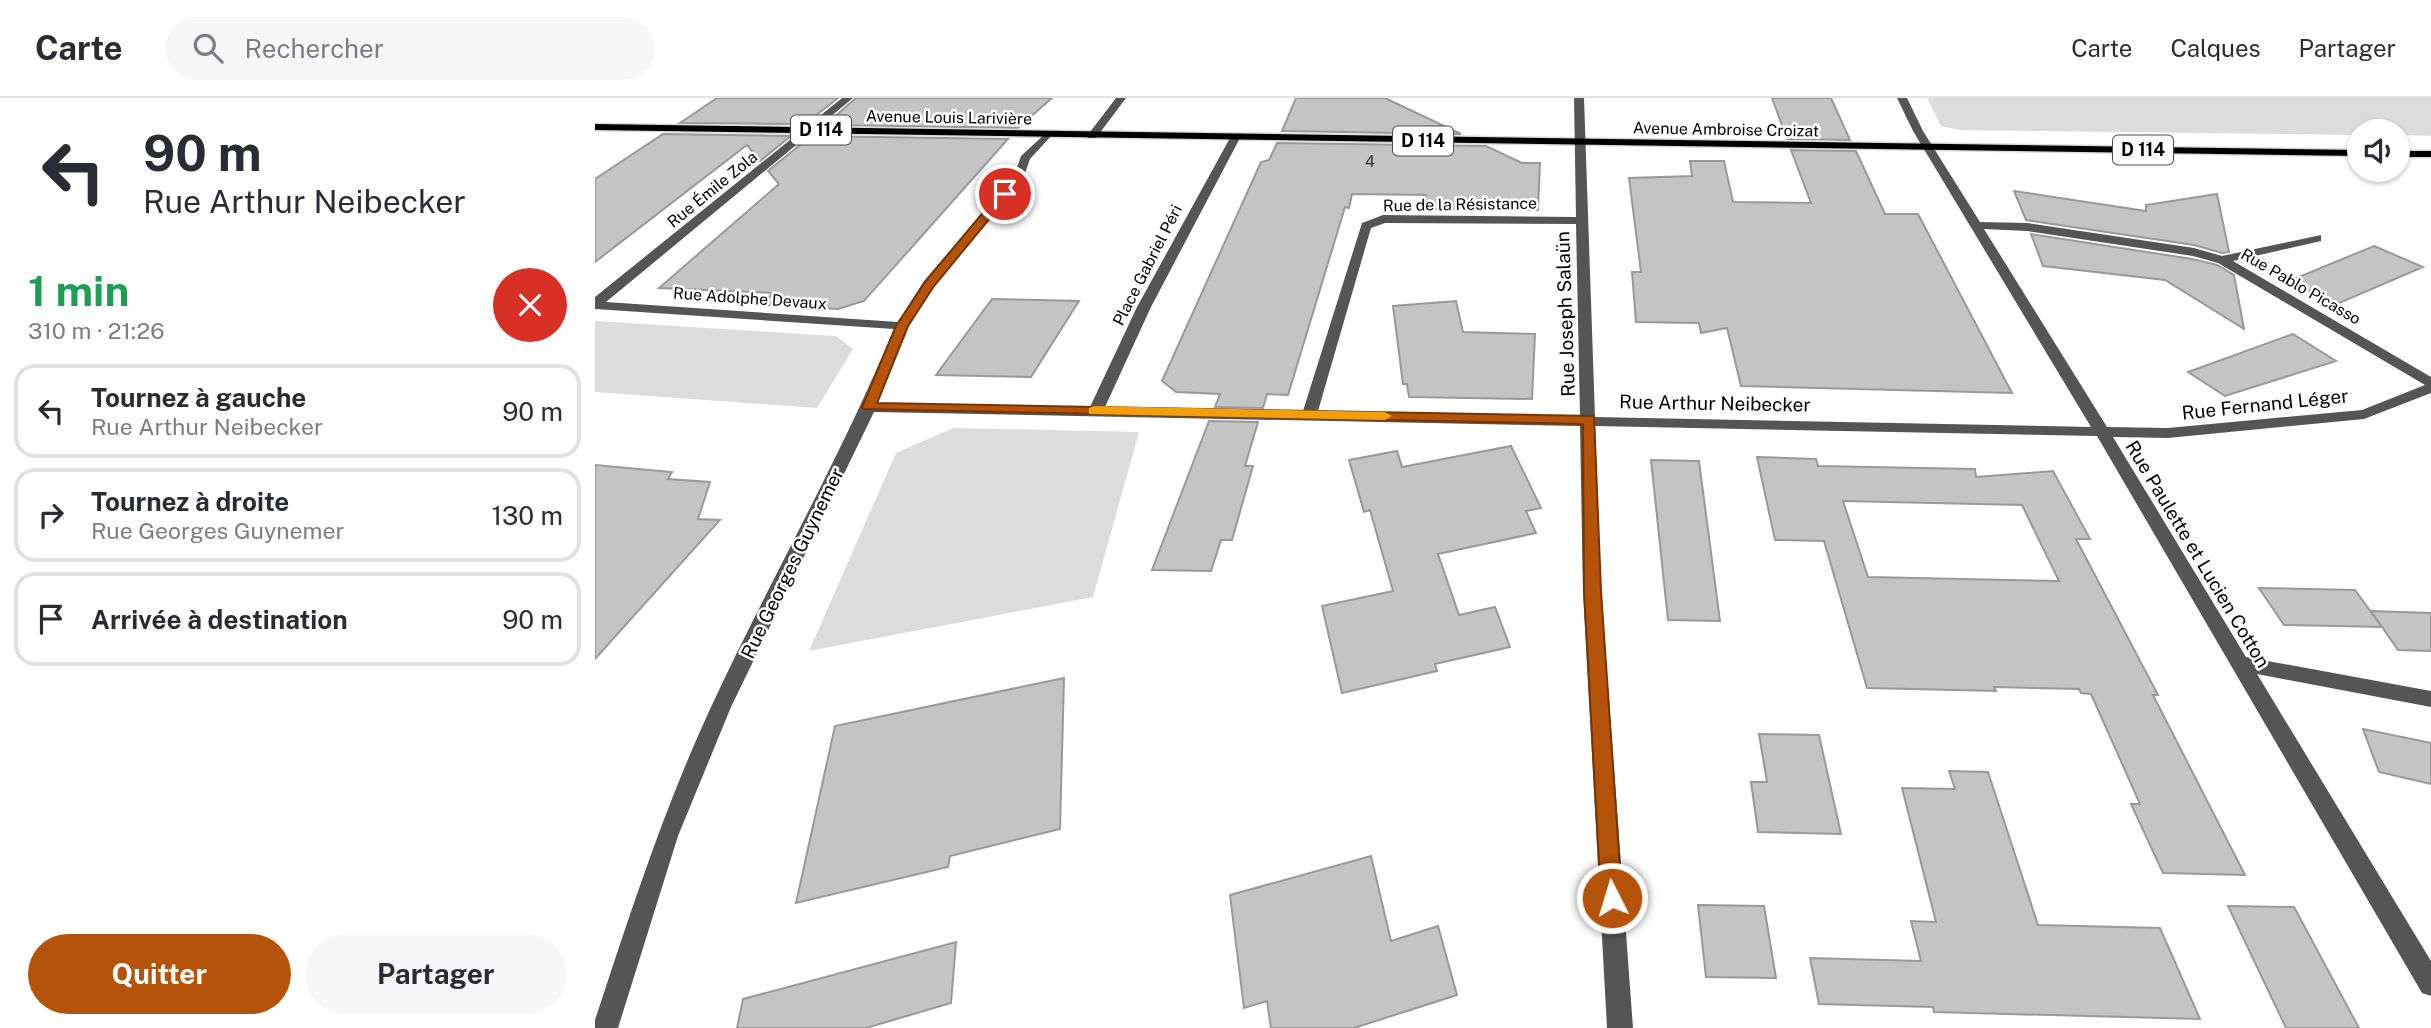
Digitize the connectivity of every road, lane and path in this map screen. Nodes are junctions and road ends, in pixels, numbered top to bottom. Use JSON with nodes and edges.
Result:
{"nodes":[{"id":1,"x":848,"y":98,"type":"edge"},
{"id":2,"x":1121,"y":98,"type":"edge"},
{"id":3,"x":1579,"y":98,"type":"edge"},
{"id":4,"x":1902,"y":98,"type":"edge"},
{"id":5,"x":595,"y":127,"type":"edge"},
{"id":6,"x":809,"y":130,"type":"junction"},
{"id":7,"x":1047,"y":135,"type":"junction"},
{"id":8,"x":1092,"y":135,"type":"junction"},
{"id":9,"x":1234,"y":138,"type":"junction"},
{"id":10,"x":1581,"y":143,"type":"junction"},
{"id":11,"x":1928,"y":146,"type":"junction"},
{"id":12,"x":2347,"y":153,"type":"edge"},
{"id":13,"x":2410,"y":154,"type":"edge"},
{"id":14,"x":2431,"y":154,"type":"edge"},
{"id":15,"x":1582,"y":220,"type":"junction"},
{"id":16,"x":1976,"y":225,"type":"junction"},
{"id":17,"x":2317,"y":239,"type":"dead end"},
{"id":18,"x":2222,"y":260,"type":"junction"},
{"id":19,"x":595,"y":305,"type":"edge"},
{"id":20,"x":902,"y":326,"type":"junction"},
{"id":21,"x":2431,"y":385,"type":"edge"},
{"id":22,"x":869,"y":407,"type":"junction"},
{"id":23,"x":1097,"y":411,"type":"junction"},
{"id":24,"x":1310,"y":413,"type":"junction"},
{"id":25,"x":1589,"y":419,"type":"junction"},
{"id":26,"x":2099,"y":430,"type":"junction"},
{"id":27,"x":2239,"y":663,"type":"junction"},
{"id":28,"x":2431,"y":699,"type":"edge"},
{"id":29,"x":2431,"y":984,"type":"edge"},
{"id":30,"x":605,"y":1028,"type":"edge"},
{"id":31,"x":1620,"y":1028,"type":"edge"}],
"edges":[{"from":1,"to":6,"type":"street","name":"Rue Émile Zola"},
{"from":2,"to":8,"type":"street"},
{"from":3,"to":10,"type":"street","name":"Rue Joseph Salaün"},
{"from":4,"to":11,"type":"street","name":"Rue Paulette et Lucien Cotton"},
{"from":5,"to":6,"type":"main road","name":"Avenue Louis Larivière","number":"D 114"},
{"from":6,"to":7,"type":"main road","name":"Avenue Louis Larivière","number":"D 114"},
{"from":6,"to":19,"type":"street","name":"Rue Émile Zola"},
{"from":7,"to":8,"type":"main road","name":"Avenue Louis Larivière","number":"D 114"},
{"from":7,"to":20,"type":"street","name":"Rue Georges Guynemer"},
{"from":8,"to":9,"type":"main road","name":"Avenue Ambroise Croizat","number":"D 114"},
{"from":9,"to":10,"type":"main road","name":"Avenue Ambroise Croizat","number":"D 114"},
{"from":9,"to":23,"type":"street","name":"Place Gabriel Péri"},
{"from":10,"to":11,"type":"main road","name":"Avenue Ambroise Croizat","number":"D 114"},
{"from":10,"to":15,"type":"street","name":"Rue Joseph Salaün"},
{"from":11,"to":12,"type":"main road","name":"Avenue Ambroise Croizat","number":"D 114"},
{"from":11,"to":16,"type":"street","name":"Rue Paulette et Lucien Cotton"},
{"from":13,"to":14,"type":"main road"},
{"from":15,"to":24,"type":"street","name":"Rue de la Résistance"},
{"from":15,"to":25,"type":"street","name":"Rue Joseph Salaün"},
{"from":16,"to":18,"type":"street","name":"Rue Pablo Picasso"},
{"from":16,"to":26,"type":"street","name":"Rue Paulette et Lucien Cotton"},
{"from":17,"to":18,"type":"street"},
{"from":18,"to":21,"type":"street","name":"Rue Pablo Picasso"},
{"from":19,"to":20,"type":"street","name":"Rue Adolphe Devaux"},
{"from":20,"to":22,"type":"street","name":"Rue Georges Guynemer"},
{"from":21,"to":26,"type":"street","name":"Rue Fernand Léger"},
{"from":22,"to":23,"type":"street","name":"Rue Arthur Neibecker"},
{"from":22,"to":30,"type":"street","name":"Rue Georges Guynemer"},
{"from":23,"to":24,"type":"street","name":"Rue Arthur Neibecker"},
{"from":24,"to":25,"type":"street","name":"Rue Arthur Neibecker"},
{"from":25,"to":26,"type":"street","name":"Rue Arthur Neibecker"},
{"from":25,"to":31,"type":"street","name":"Rue Joseph Salaün"},
{"from":26,"to":27,"type":"street","name":"Rue Paulette et Lucien Cotton"},
{"from":27,"to":28,"type":"street"},
{"from":27,"to":29,"type":"street","name":"Rue Paulette et Lucien Cotton"}]}
